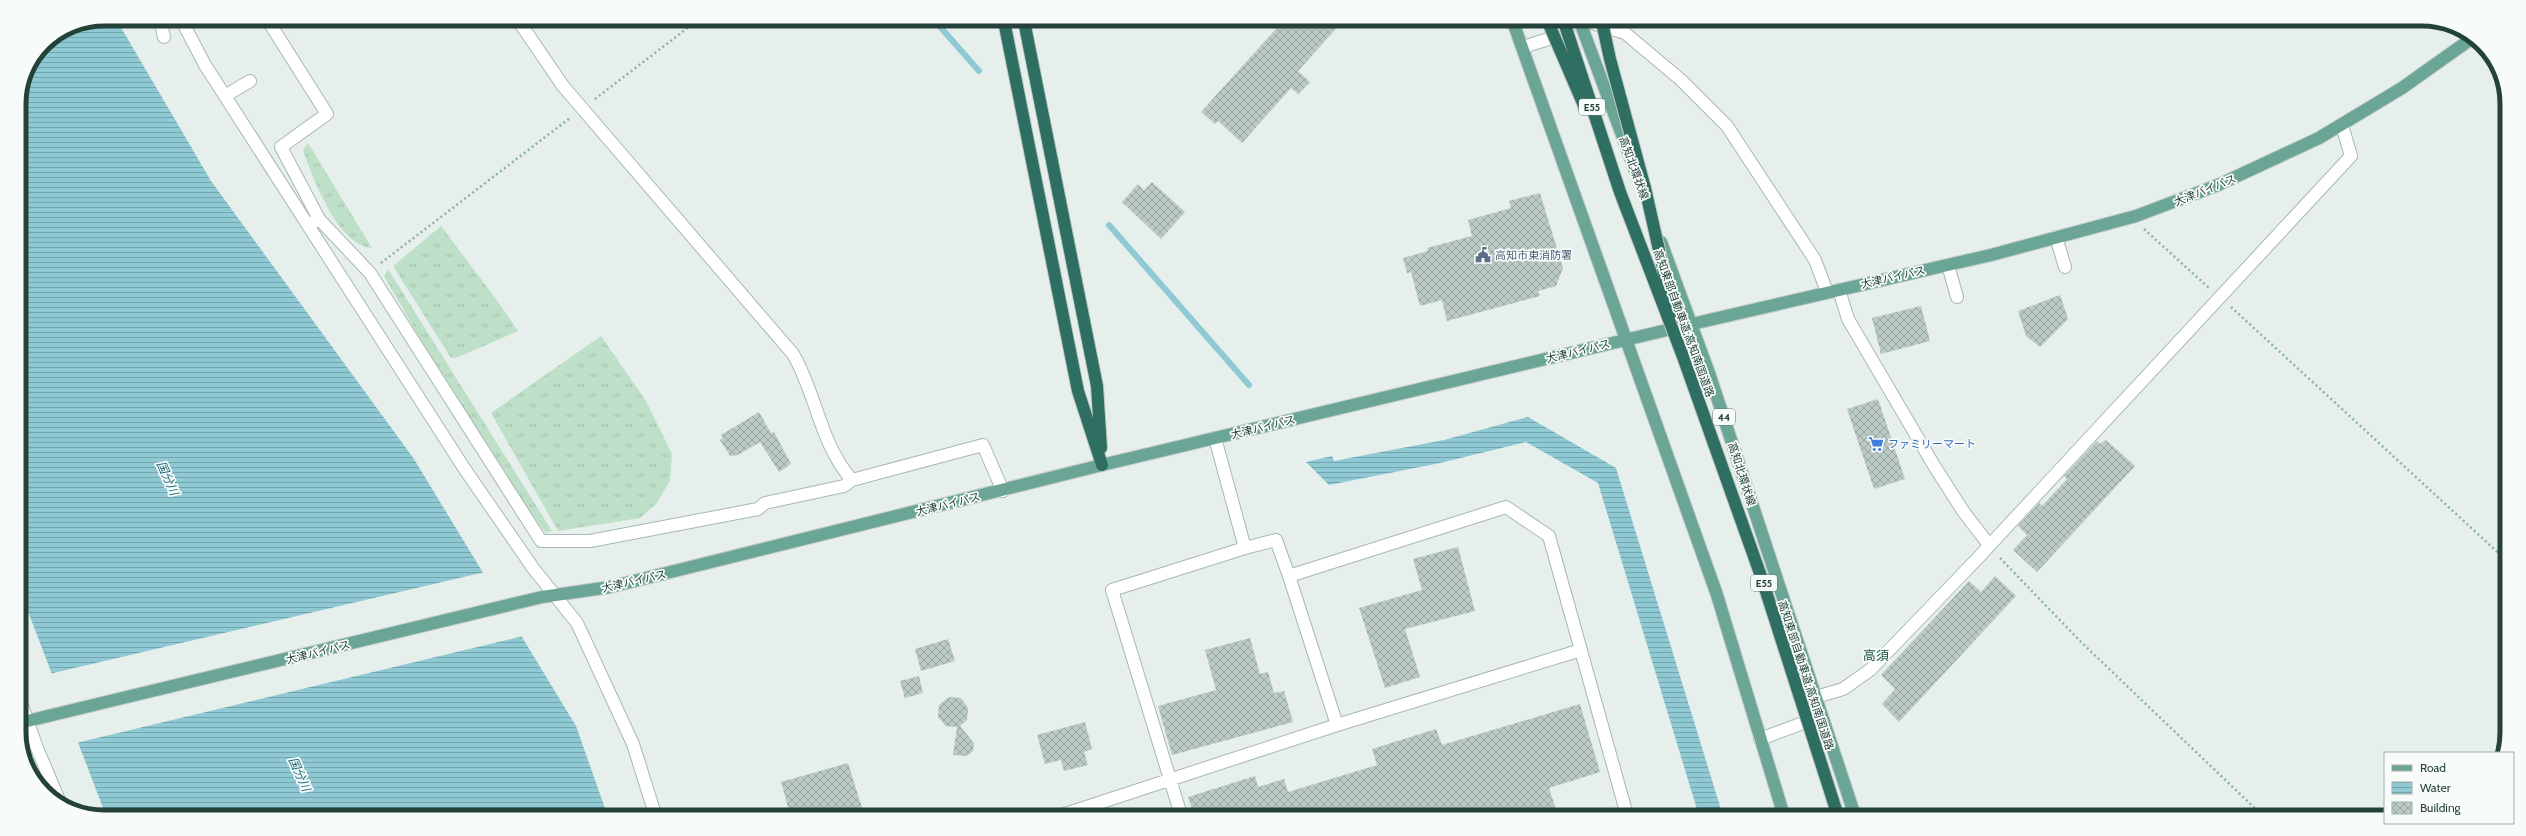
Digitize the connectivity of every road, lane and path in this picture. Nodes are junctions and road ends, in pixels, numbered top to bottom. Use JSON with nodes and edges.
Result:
{"nodes":[{"id":1,"x":161,"y":26,"type":"edge"},
{"id":2,"x":184,"y":26,"type":"edge"},
{"id":3,"x":271,"y":26,"type":"edge"},
{"id":4,"x":522,"y":26,"type":"edge"},
{"id":5,"x":690,"y":26,"type":"edge"},
{"id":6,"x":1005,"y":26,"type":"edge"},
{"id":7,"x":1025,"y":26,"type":"edge"},
{"id":8,"x":1515,"y":26,"type":"edge"},
{"id":9,"x":1550,"y":26,"type":"edge"},
{"id":10,"x":1565,"y":26,"type":"edge"},
{"id":11,"x":1570,"y":26,"type":"edge"},
{"id":12,"x":1581,"y":26,"type":"edge"},
{"id":13,"x":1603,"y":26,"type":"edge"},
{"id":14,"x":1603,"y":26,"type":"edge"},
{"id":15,"x":164,"y":38,"type":"dead end"},
{"id":16,"x":2469,"y":42,"type":"edge"},
{"id":17,"x":1523,"y":47,"type":"junction"},
{"id":18,"x":250,"y":81,"type":"dead end"},
{"id":19,"x":225,"y":96,"type":"junction"},
{"id":20,"x":582,"y":109,"type":"junction"},
{"id":21,"x":2342,"y":125,"type":"junction"},
{"id":22,"x":1620,"y":192,"type":"junction"},
{"id":23,"x":2131,"y":217,"type":"junction"},
{"id":24,"x":314,"y":222,"type":"junction"},
{"id":25,"x":2056,"y":237,"type":"junction"},
{"id":26,"x":1948,"y":265,"type":"junction"},
{"id":27,"x":2065,"y":267,"type":"dead end"},
{"id":28,"x":370,"y":273,"type":"junction"},
{"id":29,"x":1839,"y":290,"type":"junction"},
{"id":30,"x":1827,"y":292,"type":"junction"},
{"id":31,"x":2219,"y":296,"type":"junction"},
{"id":32,"x":1957,"y":297,"type":"dead end"},
{"id":33,"x":1692,"y":324,"type":"junction"},
{"id":34,"x":1626,"y":340,"type":"junction"},
{"id":35,"x":1682,"y":354,"type":"junction"},
{"id":36,"x":1215,"y":438,"type":"junction"},
{"id":37,"x":1102,"y":465,"type":"junction"},
{"id":38,"x":852,"y":480,"type":"junction"},
{"id":39,"x":1003,"y":491,"type":"junction"},
{"id":40,"x":1989,"y":545,"type":"junction"},
{"id":41,"x":1245,"y":548,"type":"junction"},
{"id":42,"x":2500,"y":554,"type":"edge"},
{"id":43,"x":1289,"y":576,"type":"junction"},
{"id":44,"x":556,"y":595,"type":"junction"},
{"id":45,"x":1581,"y":650,"type":"junction"},
{"id":46,"x":1816,"y":697,"type":"junction"},
{"id":47,"x":1822,"y":716,"type":"junction"},
{"id":48,"x":26,"y":721,"type":"edge"},
{"id":49,"x":1337,"y":725,"type":"junction"},
{"id":50,"x":26,"y":728,"type":"edge"},
{"id":51,"x":1760,"y":739,"type":"junction"},
{"id":52,"x":1170,"y":780,"type":"junction"},
{"id":53,"x":56,"y":793,"type":"edge"},
{"id":54,"x":654,"y":810,"type":"edge"},
{"id":55,"x":1077,"y":810,"type":"edge"},
{"id":56,"x":1179,"y":810,"type":"edge"},
{"id":57,"x":1625,"y":810,"type":"edge"},
{"id":58,"x":1782,"y":810,"type":"edge"},
{"id":59,"x":1836,"y":810,"type":"edge"},
{"id":60,"x":1853,"y":810,"type":"edge"},
{"id":61,"x":2257,"y":810,"type":"edge"}],
"edges":[{"from":1,"to":15,"type":"street"},
{"from":2,"to":19,"type":"street"},
{"from":3,"to":24,"type":"street"},
{"from":4,"to":20,"type":"street"},
{"from":5,"to":20,"type":"path"},
{"from":6,"to":37,"type":"highway"},
{"from":7,"to":37,"type":"highway"},
{"from":8,"to":17,"type":"main road"},
{"from":9,"to":22,"type":"highway","bridge":true},
{"from":10,"to":22,"type":"highway","name":"高知東部自動車道;高知南国道路","number":"E55","bridge":true},
{"from":11,"to":17,"type":"street"},
{"from":12,"to":33,"type":"main road","name":"高知北環状線","number":"44"},
{"from":13,"to":30,"type":"street"},
{"from":14,"to":35,"type":"highway","bridge":true},
{"from":16,"to":21,"type":"main road","name":"大津バイパス"},
{"from":17,"to":34,"type":"main road"},
{"from":18,"to":19,"type":"street"},
{"from":19,"to":24,"type":"street"},
{"from":20,"to":28,"type":"path"},
{"from":20,"to":38,"type":"street"},
{"from":21,"to":23,"type":"main road","name":"大津バイパス"},
{"from":21,"to":31,"type":"street"},
{"from":22,"to":35,"type":"highway","name":"高知東部自動車道;高知南国道路","number":"E55","bridge":true},
{"from":23,"to":25,"type":"main road","name":"大津バイパス"},
{"from":23,"to":31,"type":"path"},
{"from":24,"to":28,"type":"street"},
{"from":24,"to":44,"type":"street"},
{"from":25,"to":26,"type":"main road","name":"大津バイパス"},
{"from":25,"to":27,"type":"street"},
{"from":26,"to":29,"type":"main road","name":"大津バイパス"},
{"from":26,"to":32,"type":"street"},
{"from":28,"to":38,"type":"street"},
{"from":29,"to":30,"type":"main road","name":"大津バイパス"},
{"from":29,"to":40,"type":"street"},
{"from":30,"to":33,"type":"main road","name":"大津バイパス"},
{"from":31,"to":40,"type":"street"},
{"from":31,"to":42,"type":"path"},
{"from":33,"to":34,"type":"main road","name":"大津バイパス"},
{"from":33,"to":46,"type":"main road","name":"高知北環状線","number":"44"},
{"from":34,"to":36,"type":"main road","name":"大津バイパス"},
{"from":34,"to":51,"type":"main road"},
{"from":35,"to":59,"type":"highway","name":"高知東部自動車道;高知南国道路","number":"E55","bridge":true},
{"from":36,"to":37,"type":"main road","name":"大津バイパス"},
{"from":36,"to":41,"type":"street"},
{"from":37,"to":39,"type":"main road","name":"大津バイパス"},
{"from":38,"to":39,"type":"street"},
{"from":39,"to":44,"type":"main road","name":"大津バイパス"},
{"from":40,"to":46,"type":"street"},
{"from":40,"to":61,"type":"path"},
{"from":41,"to":43,"type":"street"},
{"from":41,"to":52,"type":"street"},
{"from":43,"to":45,"type":"street"},
{"from":43,"to":49,"type":"street"},
{"from":44,"to":48,"type":"main road","name":"大津バイパス"},
{"from":44,"to":54,"type":"street"},
{"from":45,"to":49,"type":"street"},
{"from":45,"to":57,"type":"street"},
{"from":46,"to":47,"type":"main road","name":"高知北環状線","number":"44"},
{"from":47,"to":51,"type":"street"},
{"from":47,"to":60,"type":"main road","name":"高知北環状線","number":"44"},
{"from":49,"to":52,"type":"street"},
{"from":50,"to":53,"type":"street"},
{"from":51,"to":58,"type":"main road"},
{"from":52,"to":55,"type":"street"},
{"from":52,"to":56,"type":"street"}]}
